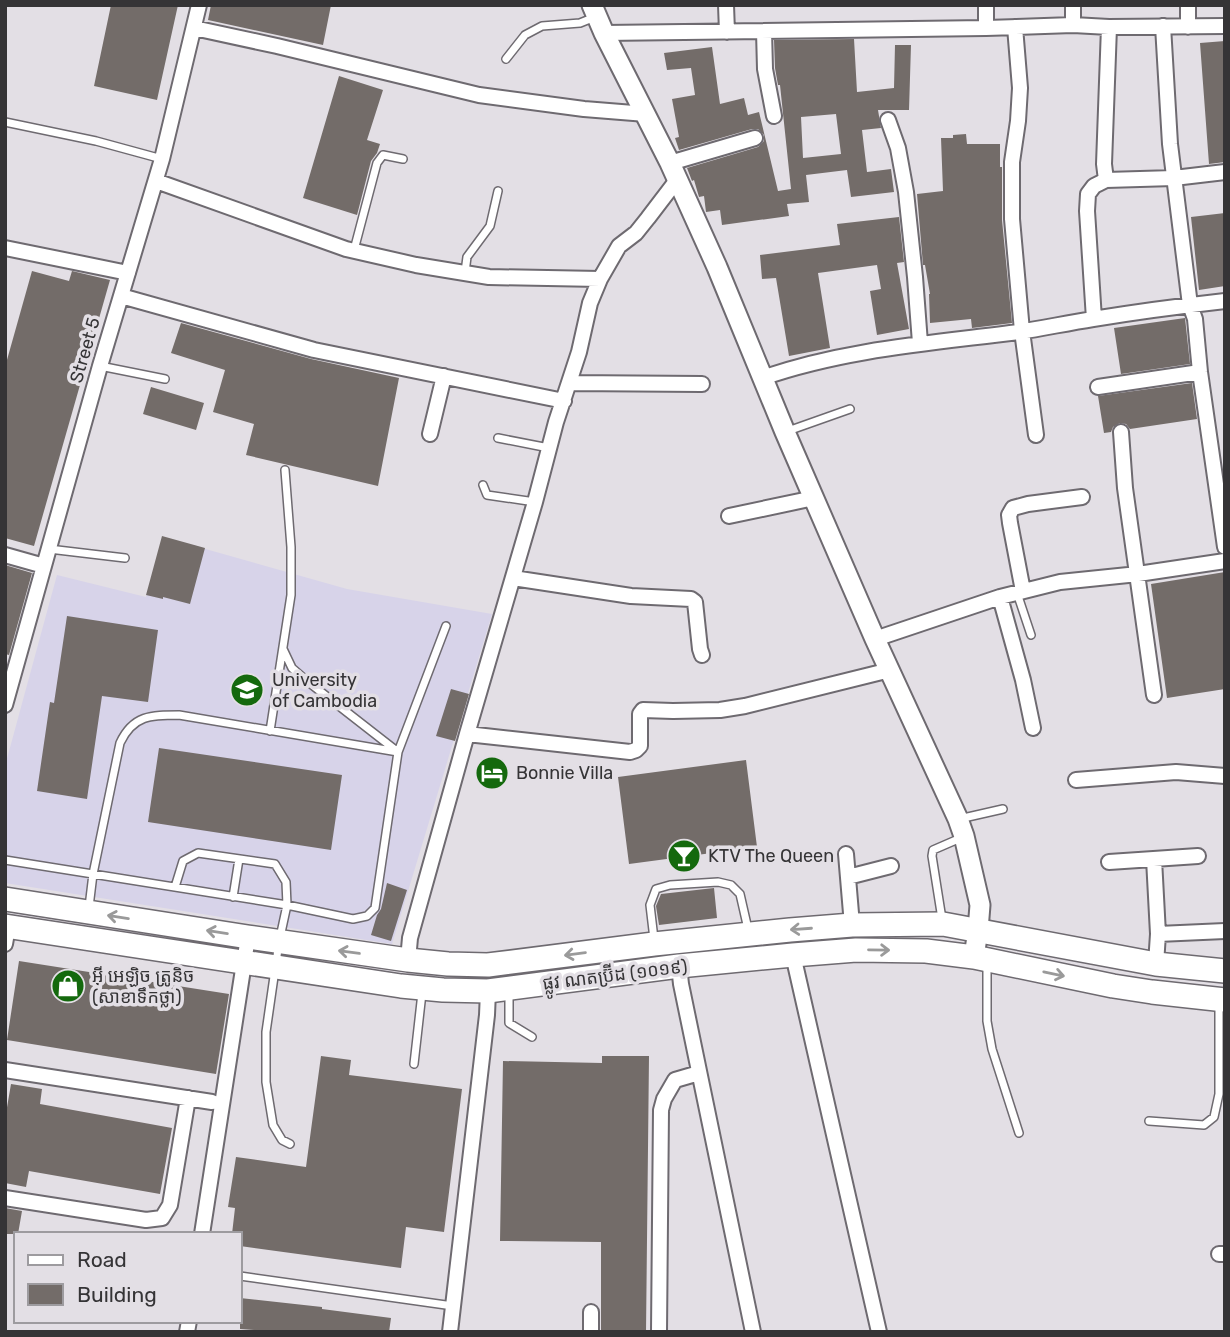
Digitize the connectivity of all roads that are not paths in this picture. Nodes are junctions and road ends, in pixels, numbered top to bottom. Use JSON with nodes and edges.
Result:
{"nodes":[{"id":1,"x":199,"y":5,"type":"edge"},
{"id":2,"x":726,"y":5,"type":"edge"},
{"id":3,"x":986,"y":5,"type":"edge"},
{"id":4,"x":1073,"y":5,"type":"edge"},
{"id":5,"x":1188,"y":5,"type":"edge"},
{"id":6,"x":598,"y":18,"type":"edge"},
{"id":7,"x":1073,"y":25,"type":"junction"},
{"id":8,"x":1163,"y":26,"type":"junction"},
{"id":9,"x":1225,"y":26,"type":"edge"},
{"id":10,"x":1015,"y":27,"type":"junction"},
{"id":11,"x":1109,"y":27,"type":"junction"},
{"id":12,"x":1188,"y":27,"type":"junction"},
{"id":13,"x":194,"y":28,"type":"junction"},
{"id":14,"x":986,"y":28,"type":"junction"},
{"id":15,"x":764,"y":31,"type":"junction"},
{"id":16,"x":727,"y":32,"type":"junction"},
{"id":17,"x":506,"y":59,"type":"dead end"},
{"id":18,"x":646,"y":114,"type":"junction"},
{"id":19,"x":774,"y":116,"type":"dead end"},
{"id":20,"x":888,"y":120,"type":"dead end"},
{"id":21,"x":5,"y":122,"type":"edge"},
{"id":22,"x":755,"y":138,"type":"dead end"},
{"id":23,"x":162,"y":159,"type":"junction"},
{"id":24,"x":403,"y":159,"type":"dead end"},
{"id":25,"x":673,"y":171,"type":"junction"},
{"id":26,"x":1225,"y":172,"type":"edge"},
{"id":27,"x":1174,"y":178,"type":"junction"},
{"id":28,"x":1106,"y":180,"type":"junction"},
{"id":29,"x":156,"y":181,"type":"junction"},
{"id":30,"x":498,"y":191,"type":"dead end"},
{"id":31,"x":5,"y":248,"type":"edge"},
{"id":32,"x":353,"y":251,"type":"junction"},
{"id":33,"x":128,"y":272,"type":"junction"},
{"id":34,"x":465,"y":273,"type":"junction"},
{"id":35,"x":600,"y":279,"type":"junction"},
{"id":36,"x":121,"y":296,"type":"junction"},
{"id":37,"x":1225,"y":301,"type":"edge"},
{"id":38,"x":1191,"y":305,"type":"junction"},
{"id":39,"x":1094,"y":319,"type":"junction"},
{"id":40,"x":1022,"y":331,"type":"junction"},
{"id":41,"x":920,"y":343,"type":"junction"},
{"id":42,"x":100,"y":366,"type":"junction"},
{"id":43,"x":1200,"y":372,"type":"junction"},
{"id":44,"x":444,"y":376,"type":"junction"},
{"id":45,"x":762,"y":378,"type":"junction"},
{"id":46,"x":166,"y":379,"type":"dead end"},
{"id":47,"x":569,"y":383,"type":"junction"},
{"id":48,"x":702,"y":384,"type":"dead end"},
{"id":49,"x":1098,"y":387,"type":"dead end"},
{"id":50,"x":564,"y":401,"type":"junction"},
{"id":51,"x":850,"y":409,"type":"dead end"},
{"id":52,"x":785,"y":432,"type":"junction"},
{"id":53,"x":1121,"y":432,"type":"dead end"},
{"id":54,"x":429,"y":434,"type":"dead end"},
{"id":55,"x":1036,"y":435,"type":"dead end"},
{"id":56,"x":498,"y":438,"type":"dead end"},
{"id":57,"x":549,"y":448,"type":"junction"},
{"id":58,"x":285,"y":470,"type":"dead end"},
{"id":59,"x":483,"y":485,"type":"dead end"},
{"id":60,"x":1082,"y":497,"type":"dead end"},
{"id":61,"x":814,"y":498,"type":"junction"},
{"id":62,"x":535,"y":502,"type":"junction"},
{"id":63,"x":729,"y":516,"type":"dead end"},
{"id":64,"x":1225,"y":547,"type":"edge"},
{"id":65,"x":49,"y":549,"type":"junction"},
{"id":66,"x":5,"y":555,"type":"edge"},
{"id":67,"x":125,"y":558,"type":"dead end"},
{"id":68,"x":1225,"y":561,"type":"edge"},
{"id":69,"x":44,"y":566,"type":"junction"},
{"id":70,"x":1138,"y":574,"type":"junction"},
{"id":71,"x":513,"y":579,"type":"junction"},
{"id":72,"x":1020,"y":592,"type":"junction"},
{"id":73,"x":1000,"y":597,"type":"junction"},
{"id":74,"x":446,"y":626,"type":"dead end"},
{"id":75,"x":1031,"y":635,"type":"dead end"},
{"id":76,"x":875,"y":639,"type":"junction"},
{"id":77,"x":283,"y":649,"type":"junction"},
{"id":78,"x":702,"y":655,"type":"dead end"},
{"id":79,"x":890,"y":670,"type":"junction"},
{"id":80,"x":1154,"y":695,"type":"dead end"},
{"id":81,"x":5,"y":705,"type":"edge"},
{"id":82,"x":1033,"y":728,"type":"dead end"},
{"id":83,"x":270,"y":731,"type":"junction"},
{"id":84,"x":467,"y":734,"type":"junction"},
{"id":85,"x":397,"y":752,"type":"junction"},
{"id":86,"x":1225,"y":776,"type":"edge"},
{"id":87,"x":1076,"y":780,"type":"dead end"},
{"id":88,"x":1003,"y":809,"type":"dead end"},
{"id":89,"x":961,"y":828,"type":"junction"},
{"id":90,"x":846,"y":854,"type":"dead end"},
{"id":91,"x":1198,"y":856,"type":"dead end"},
{"id":92,"x":239,"y":859,"type":"junction"},
{"id":93,"x":1154,"y":859,"type":"junction"},
{"id":94,"x":5,"y":860,"type":"edge"},
{"id":95,"x":1109,"y":862,"type":"dead end"},
{"id":96,"x":891,"y":866,"type":"dead end"},
{"id":97,"x":93,"y":874,"type":"junction"},
{"id":98,"x":848,"y":877,"type":"junction"},
{"id":99,"x":175,"y":887,"type":"junction"},
{"id":100,"x":233,"y":897,"type":"junction"},
{"id":101,"x":5,"y":899,"type":"edge"},
{"id":102,"x":288,"y":905,"type":"junction"},
{"id":103,"x":88,"y":912,"type":"junction"},
{"id":104,"x":943,"y":924,"type":"junction"},
{"id":105,"x":852,"y":925,"type":"junction"},
{"id":106,"x":978,"y":930,"type":"junction"},
{"id":107,"x":1225,"y":931,"type":"edge"},
{"id":108,"x":6,"y":933,"type":"edge"},
{"id":109,"x":749,"y":933,"type":"junction"},
{"id":110,"x":1158,"y":934,"type":"junction"},
{"id":111,"x":248,"y":937,"type":"junction"},
{"id":112,"x":279,"y":942,"type":"junction"},
{"id":113,"x":654,"y":944,"type":"junction"},
{"id":114,"x":793,"y":955,"type":"junction"},
{"id":115,"x":980,"y":958,"type":"junction"},
{"id":116,"x":408,"y":960,"type":"junction"},
{"id":117,"x":244,"y":963,"type":"junction"},
{"id":118,"x":1156,"y":964,"type":"junction"},
{"id":119,"x":679,"y":966,"type":"junction"},
{"id":120,"x":275,"y":967,"type":"junction"},
{"id":121,"x":1225,"y":971,"type":"edge"},
{"id":122,"x":423,"y":988,"type":"junction"},
{"id":123,"x":499,"y":990,"type":"junction"},
{"id":124,"x":1222,"y":1000,"type":"edge"},
{"id":125,"x":532,"y":1037,"type":"dead end"},
{"id":126,"x":414,"y":1063,"type":"dead end"},
{"id":127,"x":5,"y":1070,"type":"edge"},
{"id":128,"x":699,"y":1073,"type":"junction"},
{"id":129,"x":188,"y":1098,"type":"junction"},
{"id":130,"x":217,"y":1103,"type":"junction"},
{"id":131,"x":1149,"y":1121,"type":"dead end"},
{"id":132,"x":1019,"y":1133,"type":"dead end"},
{"id":133,"x":290,"y":1144,"type":"dead end"},
{"id":134,"x":5,"y":1198,"type":"edge"},
{"id":135,"x":202,"y":1232,"type":"edge"},
{"id":136,"x":242,"y":1276,"type":"edge"},
{"id":137,"x":453,"y":1306,"type":"junction"},
{"id":138,"x":591,"y":1312,"type":"dead end"},
{"id":139,"x":450,"y":1332,"type":"edge"},
{"id":140,"x":591,"y":1332,"type":"edge"},
{"id":141,"x":659,"y":1332,"type":"edge"},
{"id":142,"x":753,"y":1332,"type":"edge"},
{"id":143,"x":879,"y":1332,"type":"edge"}],
"edges":[{"from":1,"to":13,"type":"street","name":"Street 5"},
{"from":2,"to":16,"type":"street"},
{"from":3,"to":14,"type":"street"},
{"from":4,"to":7,"type":"street"},
{"from":5,"to":12,"type":"street"},
{"from":6,"to":16,"type":"street"},
{"from":6,"to":17,"type":"lane"},
{"from":6,"to":18,"type":"street"},
{"from":7,"to":10,"type":"street"},
{"from":7,"to":11,"type":"street"},
{"from":8,"to":11,"type":"street"},
{"from":8,"to":12,"type":"street"},
{"from":8,"to":27,"type":"street"},
{"from":9,"to":12,"type":"street"},
{"from":10,"to":14,"type":"street"},
{"from":10,"to":40,"type":"street"},
{"from":11,"to":28,"type":"street"},
{"from":13,"to":18,"type":"street"},
{"from":13,"to":23,"type":"street","name":"Street 5"},
{"from":14,"to":15,"type":"street"},
{"from":15,"to":16,"type":"street"},
{"from":15,"to":19,"type":"street"},
{"from":18,"to":25,"type":"street"},
{"from":20,"to":41,"type":"street"},
{"from":21,"to":23,"type":"lane"},
{"from":22,"to":25,"type":"street"},
{"from":23,"to":29,"type":"street","name":"Street 5"},
{"from":24,"to":32,"type":"lane"},
{"from":25,"to":35,"type":"street"},
{"from":25,"to":45,"type":"street"},
{"from":26,"to":27,"type":"street"},
{"from":27,"to":28,"type":"street"},
{"from":27,"to":38,"type":"street"},
{"from":28,"to":39,"type":"street"},
{"from":29,"to":32,"type":"street"},
{"from":29,"to":33,"type":"street","name":"Street 5"},
{"from":30,"to":34,"type":"lane"},
{"from":31,"to":33,"type":"street"},
{"from":32,"to":34,"type":"street"},
{"from":33,"to":36,"type":"street","name":"Street 5"},
{"from":34,"to":35,"type":"street"},
{"from":35,"to":47,"type":"street"},
{"from":36,"to":42,"type":"street","name":"Street 5"},
{"from":36,"to":44,"type":"street"},
{"from":37,"to":38,"type":"street"},
{"from":38,"to":39,"type":"street"},
{"from":38,"to":43,"type":"street"},
{"from":39,"to":40,"type":"street"},
{"from":40,"to":41,"type":"street"},
{"from":40,"to":55,"type":"street"},
{"from":41,"to":45,"type":"street"},
{"from":42,"to":46,"type":"lane"},
{"from":42,"to":65,"type":"street","name":"Street 5"},
{"from":43,"to":49,"type":"street"},
{"from":43,"to":64,"type":"street"},
{"from":44,"to":50,"type":"street"},
{"from":44,"to":54,"type":"street"},
{"from":45,"to":52,"type":"street"},
{"from":47,"to":48,"type":"street"},
{"from":47,"to":50,"type":"street"},
{"from":50,"to":57,"type":"street"},
{"from":51,"to":52,"type":"lane"},
{"from":52,"to":61,"type":"street"},
{"from":53,"to":70,"type":"street"},
{"from":56,"to":57,"type":"lane"},
{"from":57,"to":62,"type":"street"},
{"from":58,"to":77,"type":"lane"},
{"from":59,"to":62,"type":"lane"},
{"from":60,"to":72,"type":"street"},
{"from":61,"to":63,"type":"street"},
{"from":61,"to":76,"type":"street"},
{"from":62,"to":71,"type":"street"},
{"from":65,"to":67,"type":"lane"},
{"from":65,"to":69,"type":"street","name":"Street 5"},
{"from":66,"to":69,"type":"street"},
{"from":68,"to":70,"type":"street"},
{"from":69,"to":81,"type":"street","name":"Street 5"},
{"from":70,"to":72,"type":"street"},
{"from":70,"to":80,"type":"street"},
{"from":71,"to":78,"type":"street"},
{"from":71,"to":84,"type":"street"},
{"from":72,"to":73,"type":"street"},
{"from":72,"to":75,"type":"lane"},
{"from":73,"to":76,"type":"street"},
{"from":73,"to":82,"type":"street"},
{"from":74,"to":85,"type":"lane"},
{"from":76,"to":79,"type":"street"},
{"from":77,"to":83,"type":"lane"},
{"from":77,"to":85,"type":"lane"},
{"from":79,"to":84,"type":"street"},
{"from":79,"to":89,"type":"street"},
{"from":83,"to":85,"type":"lane"},
{"from":83,"to":97,"type":"lane"},
{"from":84,"to":116,"type":"street"},
{"from":85,"to":102,"type":"lane"},
{"from":86,"to":87,"type":"street"},
{"from":88,"to":89,"type":"lane"},
{"from":89,"to":104,"type":"lane"},
{"from":89,"to":106,"type":"street"},
{"from":90,"to":98,"type":"street"},
{"from":91,"to":93,"type":"street"},
{"from":92,"to":99,"type":"lane"},
{"from":92,"to":100,"type":"lane"},
{"from":92,"to":102,"type":"lane"},
{"from":93,"to":95,"type":"street"},
{"from":93,"to":110,"type":"street"},
{"from":94,"to":97,"type":"lane"},
{"from":96,"to":98,"type":"street"},
{"from":97,"to":99,"type":"lane"},
{"from":97,"to":103,"type":"lane"},
{"from":98,"to":105,"type":"street"},
{"from":99,"to":100,"type":"lane"},
{"from":100,"to":102,"type":"lane"},
{"from":101,"to":103,"type":"main road","name":"ផ្លូវ ណតប្រ៊ីដ (១០១៩)"},
{"from":102,"to":112,"type":"lane"},
{"from":111,"to":103,"type":"main road","name":"ផ្លូវ ណតប្រ៊ីដ (១០១៩)","one_way":true},
{"from":104,"to":105,"type":"main road","name":"ផ្លូវ ណតប្រ៊ីដ (១០១៩)"},
{"from":104,"to":106,"type":"main road","name":"ផ្លូវ ណតប្រ៊ីដ (១០១៩)"},
{"from":105,"to":109,"type":"main road","name":"ផ្លូវ ណតប្រ៊ីដ (១០១៩)","one_way":true},
{"from":106,"to":115,"type":"street"},
{"from":106,"to":118,"type":"main road","name":"ផ្លូវ ណតប្រ៊ីដ (១០១៩)"},
{"from":107,"to":110,"type":"street"},
{"from":108,"to":117,"type":"main road","name":"ផ្លូវ ណតប្រ៊ីដ (១០១៩)"},
{"from":109,"to":113,"type":"main road","name":"ផ្លូវ ណតប្រ៊ីដ (១០១៩)"},
{"from":109,"to":113,"type":"lane"},
{"from":110,"to":118,"type":"street"},
{"from":111,"to":112,"type":"main road","name":"ផ្លូវ ណតប្រ៊ីដ (១០១៩)"},
{"from":111,"to":117,"type":"street"},
{"from":116,"to":112,"type":"main road","name":"ផ្លូវ ណតប្រ៊ីដ (១០១៩)","one_way":true},
{"from":112,"to":120,"type":"lane"},
{"from":113,"to":116,"type":"main road","name":"ផ្លូវ ណតប្រ៊ីដ (១០១៩)","one_way":true},
{"from":114,"to":115,"type":"main road","name":"ផ្លូវ ណតប្រ៊ីដ (១០១៩)","one_way":true},
{"from":114,"to":119,"type":"main road","name":"ផ្លូវ ណតប្រ៊ីដ (១០១៩)"},
{"from":114,"to":143,"type":"street"},
{"from":115,"to":124,"type":"main road","name":"ផ្លូវ ណតប្រ៊ីដ (១០១៩)","one_way":true},
{"from":115,"to":132,"type":"lane"},
{"from":117,"to":120,"type":"main road","name":"ផ្លូវ ណតប្រ៊ីដ (១០១៩)"},
{"from":117,"to":130,"type":"street"},
{"from":118,"to":121,"type":"main road","name":"ផ្លូវ ណតប្រ៊ីដ (១០១៩)"},
{"from":119,"to":123,"type":"main road","name":"ផ្លូវ ណតប្រ៊ីដ (១០១៩)"},
{"from":119,"to":128,"type":"street"},
{"from":120,"to":122,"type":"main road","name":"ផ្លូវ ណតប្រ៊ីដ (១០១៩)"},
{"from":120,"to":133,"type":"lane"},
{"from":122,"to":123,"type":"main road","name":"ផ្លូវ ណតប្រ៊ីដ (១០១៩)"},
{"from":122,"to":126,"type":"lane"},
{"from":123,"to":125,"type":"lane"},
{"from":123,"to":137,"type":"street"},
{"from":124,"to":131,"type":"lane"},
{"from":127,"to":129,"type":"street"},
{"from":128,"to":141,"type":"street"},
{"from":128,"to":142,"type":"street"},
{"from":129,"to":130,"type":"street"},
{"from":129,"to":134,"type":"street"},
{"from":130,"to":135,"type":"street"},
{"from":136,"to":137,"type":"lane"},
{"from":137,"to":139,"type":"street"},
{"from":138,"to":140,"type":"street"}]}
